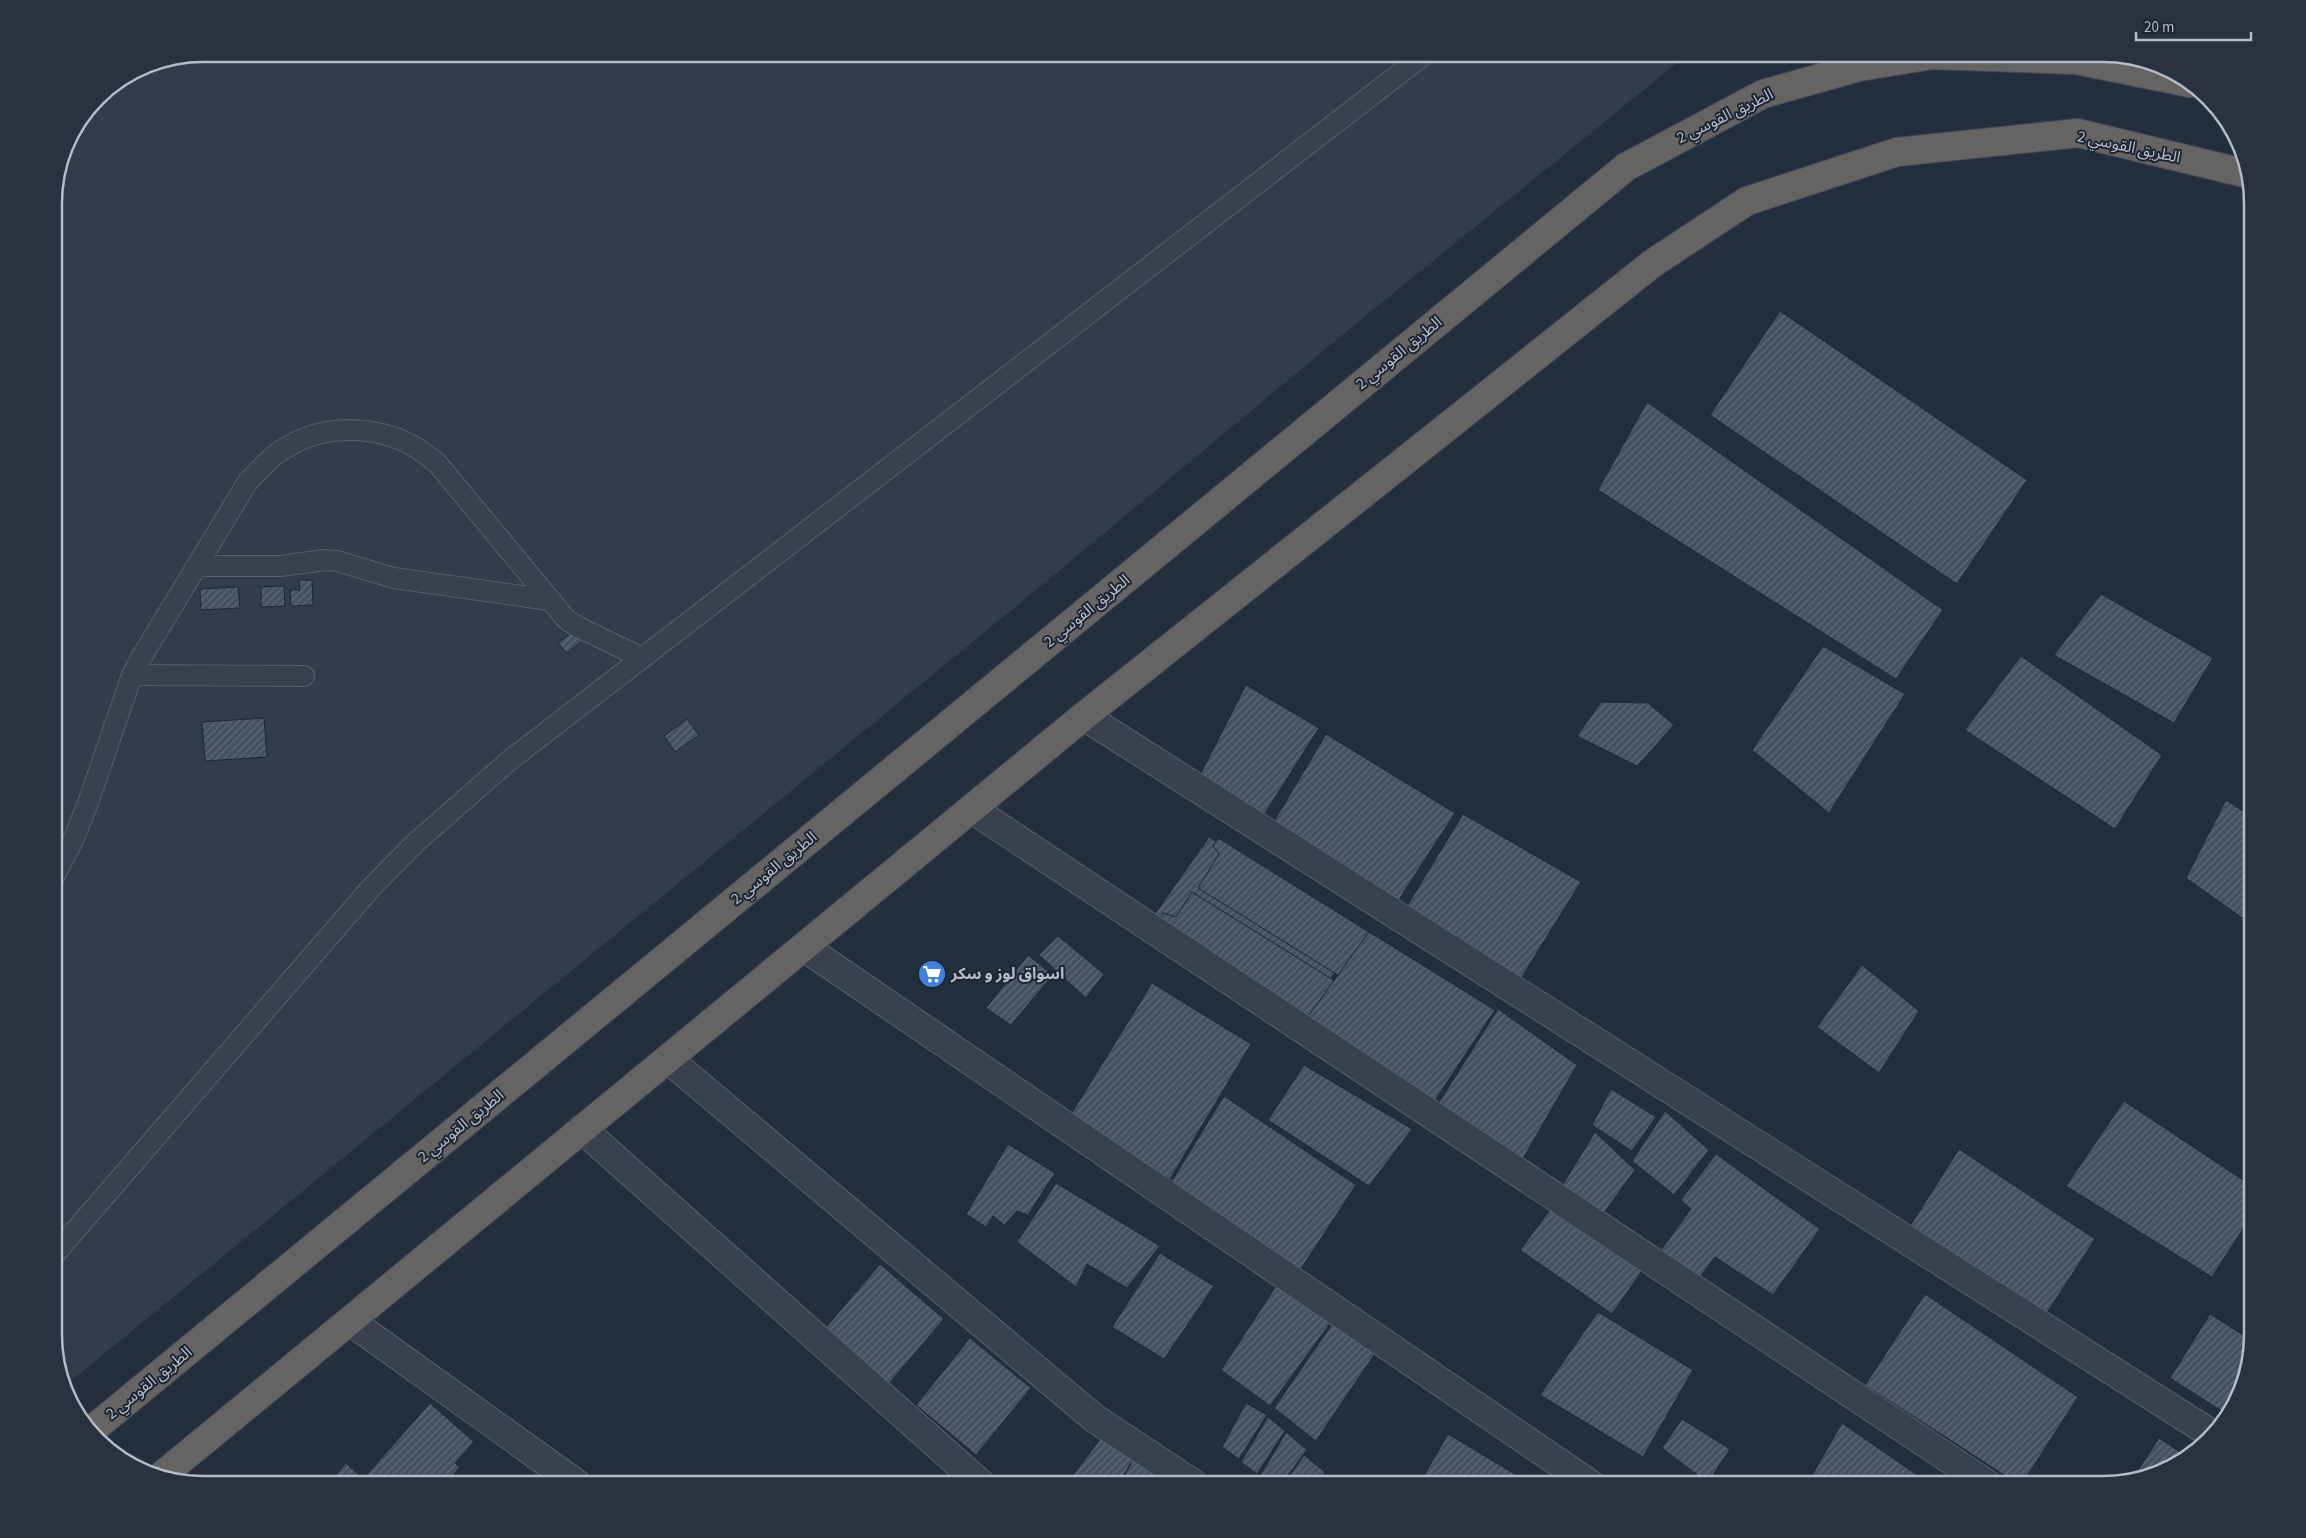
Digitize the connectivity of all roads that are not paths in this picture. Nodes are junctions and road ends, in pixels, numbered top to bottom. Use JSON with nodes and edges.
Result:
{"nodes":[{"id":1,"x":1415,"y":62,"type":"edge"},
{"id":2,"x":1886,"y":62,"type":"edge"},
{"id":3,"x":2086,"y":62,"type":"edge"},
{"id":4,"x":2168,"y":78,"type":"edge"},
{"id":5,"x":2240,"y":172,"type":"edge"},
{"id":6,"x":197,"y":566,"type":"junction"},
{"id":7,"x":549,"y":600,"type":"junction"},
{"id":8,"x":642,"y":658,"type":"junction"},
{"id":9,"x":132,"y":676,"type":"junction"},
{"id":10,"x":304,"y":676,"type":"dead end"},
{"id":11,"x":1084,"y":716,"type":"junction"},
{"id":12,"x":972,"y":808,"type":"junction"},
{"id":13,"x":63,"y":859,"type":"edge"},
{"id":14,"x":804,"y":947,"type":"junction"},
{"id":15,"x":668,"y":1059,"type":"junction"},
{"id":16,"x":582,"y":1129,"type":"junction"},
{"id":17,"x":63,"y":1244,"type":"edge"},
{"id":18,"x":350,"y":1321,"type":"junction"},
{"id":19,"x":97,"y":1426,"type":"edge"},
{"id":20,"x":2205,"y":1430,"type":"edge"},
{"id":21,"x":167,"y":1471,"type":"edge"},
{"id":22,"x":566,"y":1476,"type":"edge"},
{"id":23,"x":972,"y":1476,"type":"edge"},
{"id":24,"x":1182,"y":1476,"type":"edge"},
{"id":25,"x":1578,"y":1476,"type":"edge"},
{"id":26,"x":1975,"y":1476,"type":"edge"}],
"edges":[{"from":1,"to":8,"type":"lane"},
{"from":2,"to":19,"type":"highway","name":"الطريق القوسي 2"},
{"from":3,"to":4,"type":"highway","name":"الطريق القوسي 2"},
{"from":5,"to":11,"type":"highway","name":"الطريق القوسي 2"},
{"from":6,"to":7,"type":"lane"},
{"from":6,"to":7,"type":"lane"},
{"from":6,"to":9,"type":"lane"},
{"from":7,"to":8,"type":"lane"},
{"from":8,"to":17,"type":"lane"},
{"from":9,"to":10,"type":"lane"},
{"from":9,"to":13,"type":"lane"},
{"from":11,"to":12,"type":"highway","name":"الطريق القوسي 2"},
{"from":11,"to":20,"type":"street"},
{"from":12,"to":14,"type":"highway","name":"الطريق القوسي 2"},
{"from":12,"to":26,"type":"street"},
{"from":14,"to":15,"type":"highway","name":"الطريق القوسي 2"},
{"from":14,"to":25,"type":"street"},
{"from":15,"to":16,"type":"highway","name":"الطريق القوسي 2"},
{"from":15,"to":24,"type":"street"},
{"from":16,"to":18,"type":"highway","name":"الطريق القوسي 2"},
{"from":16,"to":23,"type":"street"},
{"from":18,"to":21,"type":"highway","name":"الطريق القوسي 2"},
{"from":18,"to":22,"type":"street"}]}
